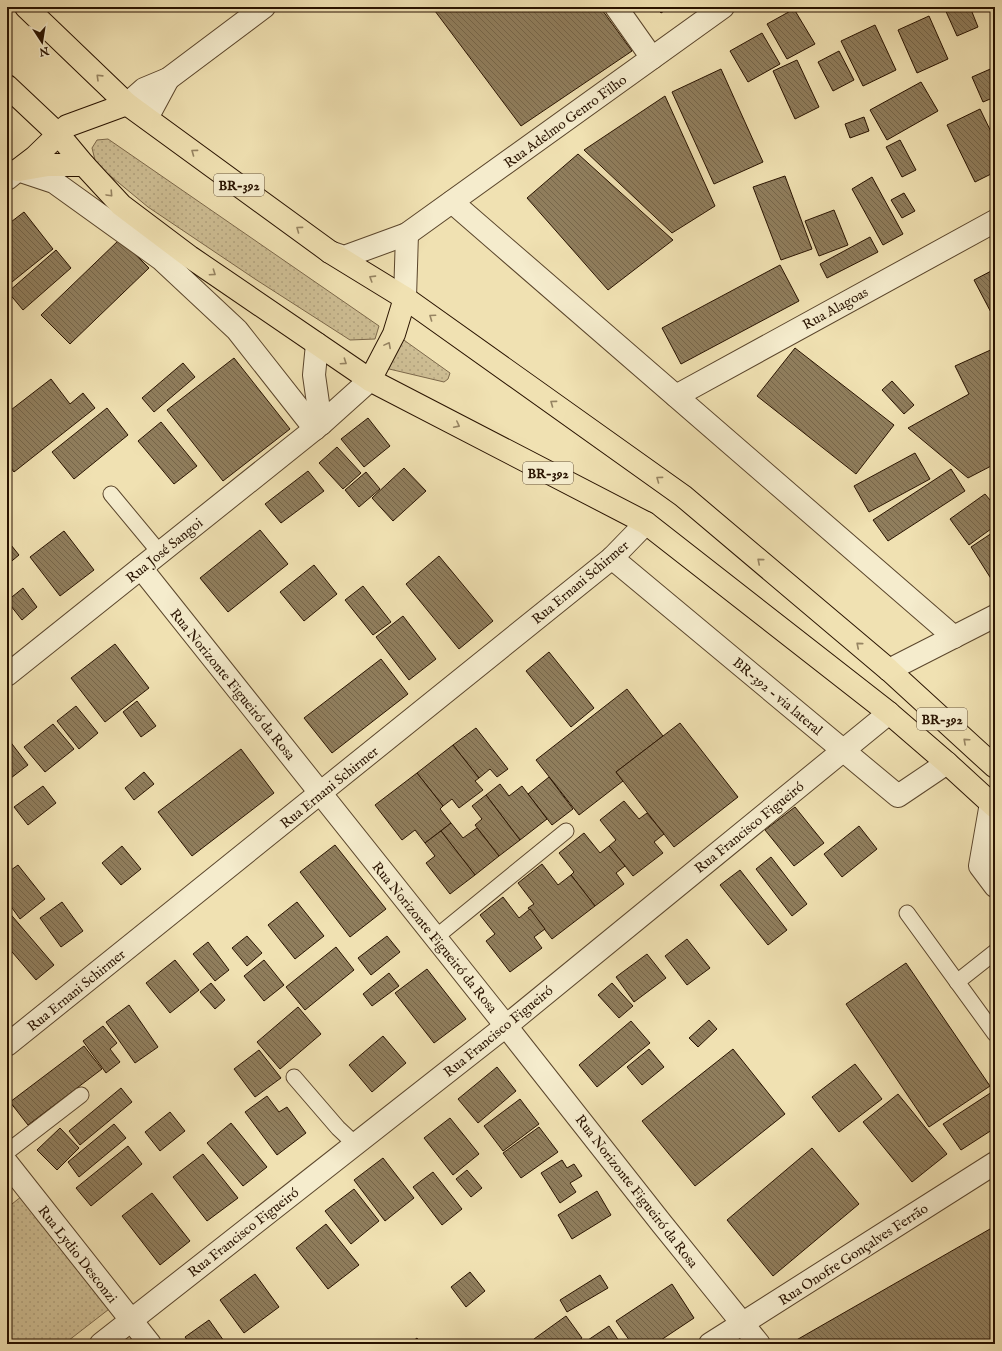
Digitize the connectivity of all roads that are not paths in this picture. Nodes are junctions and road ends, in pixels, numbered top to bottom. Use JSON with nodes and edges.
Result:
{"nodes":[{"id":1,"x":26,"y":7,"type":"edge"},
{"id":2,"x":264,"y":7,"type":"edge"},
{"id":3,"x":616,"y":7,"type":"edge"},
{"id":4,"x":723,"y":7,"type":"edge"},
{"id":5,"x":652,"y":58,"type":"junction"},
{"id":6,"x":168,"y":79,"type":"junction"},
{"id":7,"x":14,"y":93,"type":"edge"},
{"id":8,"x":127,"y":104,"type":"junction"},
{"id":9,"x":92,"y":118,"type":"junction"},
{"id":10,"x":147,"y":118,"type":"junction"},
{"id":11,"x":59,"y":135,"type":"junction"},
{"id":12,"x":84,"y":165,"type":"junction"},
{"id":13,"x":20,"y":168,"type":"edge"},
{"id":14,"x":452,"y":202,"type":"junction"},
{"id":15,"x":995,"y":221,"type":"edge"},
{"id":16,"x":407,"y":234,"type":"junction"},
{"id":17,"x":330,"y":252,"type":"junction"},
{"id":18,"x":405,"y":298,"type":"junction"},
{"id":19,"x":317,"y":344,"type":"junction"},
{"id":20,"x":370,"y":380,"type":"junction"},
{"id":21,"x":676,"y":396,"type":"junction"},
{"id":22,"x":318,"y":426,"type":"junction"},
{"id":23,"x":111,"y":494,"type":"dead end"},
{"id":24,"x":646,"y":523,"type":"junction"},
{"id":25,"x":160,"y":553,"type":"junction"},
{"id":26,"x":612,"y":558,"type":"junction"},
{"id":27,"x":141,"y":568,"type":"junction"},
{"id":28,"x":995,"y":616,"type":"edge"},
{"id":29,"x":954,"y":638,"type":"junction"},
{"id":30,"x":889,"y":670,"type":"junction"},
{"id":31,"x":7,"y":675,"type":"edge"},
{"id":32,"x":889,"y":713,"type":"junction"},
{"id":33,"x":843,"y":750,"type":"junction"},
{"id":34,"x":947,"y":762,"type":"junction"},
{"id":35,"x":995,"y":767,"type":"edge"},
{"id":36,"x":320,"y":794,"type":"junction"},
{"id":37,"x":993,"y":805,"type":"edge"},
{"id":38,"x":566,"y":832,"type":"dead end"},
{"id":39,"x":995,"y":886,"type":"edge"},
{"id":40,"x":906,"y":913,"type":"dead end"},
{"id":41,"x":436,"y":938,"type":"junction"},
{"id":42,"x":995,"y":952,"type":"edge"},
{"id":43,"x":957,"y":982,"type":"junction"},
{"id":44,"x":506,"y":1026,"type":"junction"},
{"id":45,"x":995,"y":1034,"type":"edge"},
{"id":46,"x":7,"y":1045,"type":"edge"},
{"id":47,"x":294,"y":1076,"type":"dead end"},
{"id":48,"x":81,"y":1095,"type":"dead end"},
{"id":49,"x":355,"y":1144,"type":"junction"},
{"id":50,"x":7,"y":1152,"type":"edge"},
{"id":51,"x":7,"y":1163,"type":"edge"},
{"id":52,"x":992,"y":1170,"type":"edge"},
{"id":53,"x":131,"y":1320,"type":"junction"},
{"id":54,"x":743,"y":1324,"type":"junction"},
{"id":55,"x":101,"y":1344,"type":"edge"},
{"id":56,"x":150,"y":1344,"type":"edge"},
{"id":57,"x":710,"y":1344,"type":"edge"},
{"id":58,"x":759,"y":1344,"type":"edge"}],
"edges":[{"from":8,"to":1,"type":"highway","number":"BR-392","one_way":true},
{"from":2,"to":6,"type":"street"},
{"from":3,"to":5,"type":"street"},
{"from":4,"to":5,"type":"street","name":"Rua Adelmo Genro Filho"},
{"from":5,"to":14,"type":"street","name":"Rua Adelmo Genro Filho"},
{"from":6,"to":8,"type":"street"},
{"from":6,"to":10,"type":"street"},
{"from":7,"to":11,"type":"highway","number":"BR-392"},
{"from":7,"to":13,"type":"highway","number":"BR-392"},
{"from":8,"to":9,"type":"highway"},
{"from":8,"to":10,"type":"highway","number":"BR-392"},
{"from":9,"to":11,"type":"highway"},
{"from":9,"to":12,"type":"highway"},
{"from":17,"to":10,"type":"highway","number":"BR-392","one_way":true},
{"from":11,"to":12,"type":"highway","number":"BR-392"},
{"from":11,"to":13,"type":"highway"},
{"from":12,"to":13,"type":"highway"},
{"from":12,"to":19,"type":"highway","number":"BR-392","one_way":true},
{"from":13,"to":22,"type":"street"},
{"from":14,"to":16,"type":"street","name":"Rua Adelmo Genro Filho"},
{"from":14,"to":21,"type":"street"},
{"from":15,"to":21,"type":"street","name":"Rua Alagoas"},
{"from":16,"to":17,"type":"street","name":"Rua Adelmo Genro Filho"},
{"from":16,"to":18,"type":"street"},
{"from":18,"to":17,"type":"highway","number":"BR-392","one_way":true},
{"from":20,"to":18,"type":"highway","one_way":true},
{"from":30,"to":18,"type":"highway","number":"BR-392","one_way":true},
{"from":19,"to":20,"type":"highway","number":"BR-392","one_way":true},
{"from":19,"to":22,"type":"street"},
{"from":20,"to":22,"type":"street","name":"Rua José Sangoi"},
{"from":20,"to":24,"type":"highway","number":"BR-392","one_way":true},
{"from":21,"to":29,"type":"street"},
{"from":22,"to":25,"type":"street","name":"Rua José Sangoi"},
{"from":23,"to":25,"type":"lane"},
{"from":24,"to":26,"type":"street","name":"Rua Ernani Schirmer"},
{"from":24,"to":32,"type":"highway","number":"BR-392"},
{"from":25,"to":27,"type":"street","name":"Rua José Sangoi"},
{"from":26,"to":33,"type":"street","name":"BR-392 - via lateral"},
{"from":26,"to":36,"type":"street","name":"Rua Ernani Schirmer"},
{"from":27,"to":31,"type":"street","name":"Rua José Sangoi"},
{"from":27,"to":36,"type":"street","name":"Rua Norizonte Figueiró da Rosa"},
{"from":28,"to":29,"type":"street"},
{"from":29,"to":30,"type":"street"},
{"from":35,"to":30,"type":"highway","number":"BR-392","one_way":true},
{"from":32,"to":33,"type":"street","name":"Rua Francisco Figueiró"},
{"from":32,"to":34,"type":"highway","number":"BR-392"},
{"from":33,"to":34,"type":"street","name":"BR-392 - via lateral"},
{"from":33,"to":44,"type":"street","name":"Rua Francisco Figueiró"},
{"from":34,"to":37,"type":"highway","number":"BR-392"},
{"from":36,"to":41,"type":"street","name":"Rua Norizonte Figueiró da Rosa"},
{"from":36,"to":46,"type":"street","name":"Rua Ernani Schirmer"},
{"from":37,"to":39,"type":"street"},
{"from":38,"to":41,"type":"lane"},
{"from":40,"to":43,"type":"lane"},
{"from":41,"to":44,"type":"street","name":"Rua Norizonte Figueiró da Rosa"},
{"from":42,"to":43,"type":"lane"},
{"from":43,"to":45,"type":"lane"},
{"from":44,"to":49,"type":"street","name":"Rua Francisco Figueiró"},
{"from":44,"to":54,"type":"street","name":"Rua Norizonte Figueiró da Rosa"},
{"from":47,"to":49,"type":"lane"},
{"from":48,"to":50,"type":"lane"},
{"from":49,"to":53,"type":"street","name":"Rua Francisco Figueiró"},
{"from":51,"to":53,"type":"street","name":"Rua Lydio Desconzi"},
{"from":52,"to":54,"type":"street","name":"Rua Onofre Gonçalves Ferrão"},
{"from":53,"to":55,"type":"street","name":"Rua Francisco Figueiró"},
{"from":53,"to":56,"type":"street","name":"Rua Lydio Desconzi"},
{"from":54,"to":57,"type":"street","name":"Rua Onofre Gonçalves Ferrão"},
{"from":54,"to":58,"type":"street","name":"Rua Norizonte Figueiró da Rosa"}]}
